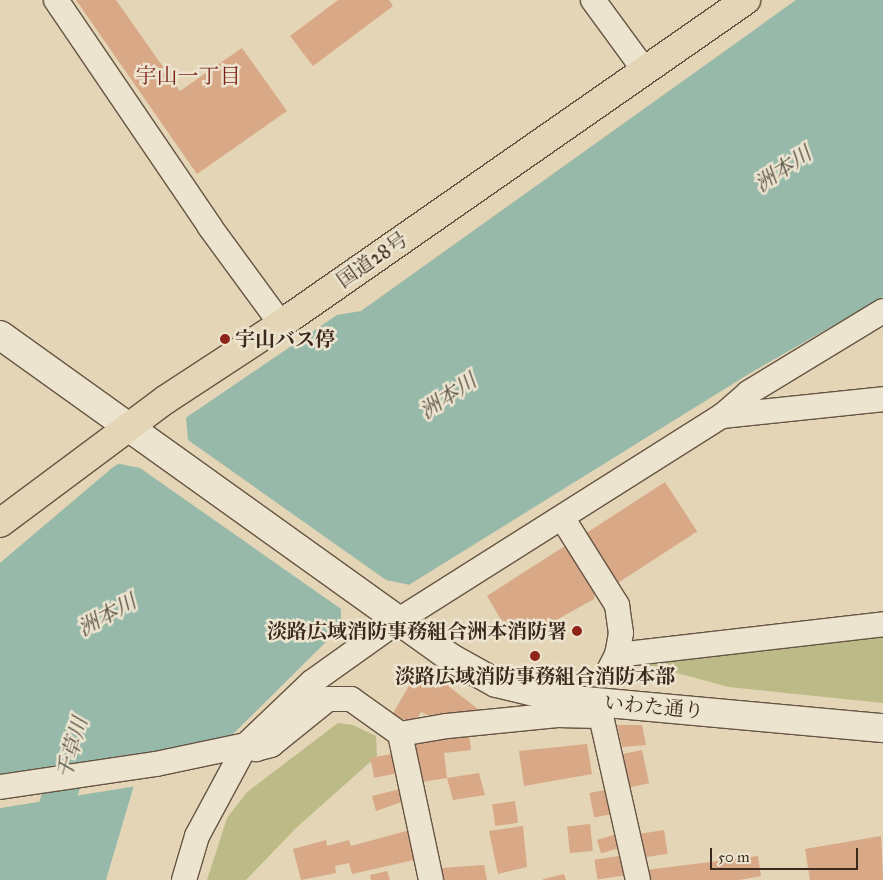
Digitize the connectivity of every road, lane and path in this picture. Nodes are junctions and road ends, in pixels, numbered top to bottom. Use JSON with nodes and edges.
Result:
{"nodes":[{"id":1,"x":56,"y":0,"type":"edge"},
{"id":2,"x":593,"y":0,"type":"edge"},
{"id":3,"x":746,"y":0,"type":"edge"},
{"id":4,"x":645,"y":71,"type":"junction"},
{"id":5,"x":883,"y":311,"type":"edge"},
{"id":6,"x":281,"y":324,"type":"junction"},
{"id":7,"x":0,"y":335,"type":"edge"},
{"id":8,"x":883,"y":399,"type":"edge"},
{"id":9,"x":722,"y":416,"type":"junction"},
{"id":10,"x":130,"y":426,"type":"junction"},
{"id":11,"x":563,"y":519,"type":"junction"},
{"id":12,"x":0,"y":522,"type":"edge"},
{"id":13,"x":394,"y":616,"type":"junction"},
{"id":14,"x":883,"y":624,"type":"edge"},
{"id":15,"x":883,"y":728,"type":"edge"},
{"id":16,"x":400,"y":734,"type":"junction"},
{"id":17,"x":246,"y":745,"type":"junction"},
{"id":18,"x":0,"y":787,"type":"edge"},
{"id":19,"x":184,"y":880,"type":"edge"},
{"id":20,"x":431,"y":880,"type":"edge"},
{"id":21,"x":638,"y":880,"type":"edge"}],
"edges":[{"from":1,"to":6,"type":"street"},
{"from":2,"to":4,"type":"street"},
{"from":3,"to":4,"type":"highway","name":"国道28号"},
{"from":4,"to":6,"type":"highway","name":"国道28号"},
{"from":5,"to":9,"type":"street"},
{"from":6,"to":10,"type":"highway","name":"国道28号"},
{"from":7,"to":10,"type":"street","name":"いわた通り"},
{"from":8,"to":9,"type":"street"},
{"from":9,"to":11,"type":"street"},
{"from":10,"to":12,"type":"highway","name":"国道28号"},
{"from":10,"to":13,"type":"street","name":"いわた通り"},
{"from":11,"to":13,"type":"street"},
{"from":11,"to":14,"type":"street"},
{"from":13,"to":15,"type":"street","name":"いわた通り"},
{"from":13,"to":17,"type":"street"},
{"from":16,"to":17,"type":"street"},
{"from":16,"to":20,"type":"street"},
{"from":16,"to":21,"type":"street"},
{"from":17,"to":18,"type":"street"},
{"from":17,"to":19,"type":"street"}]}
